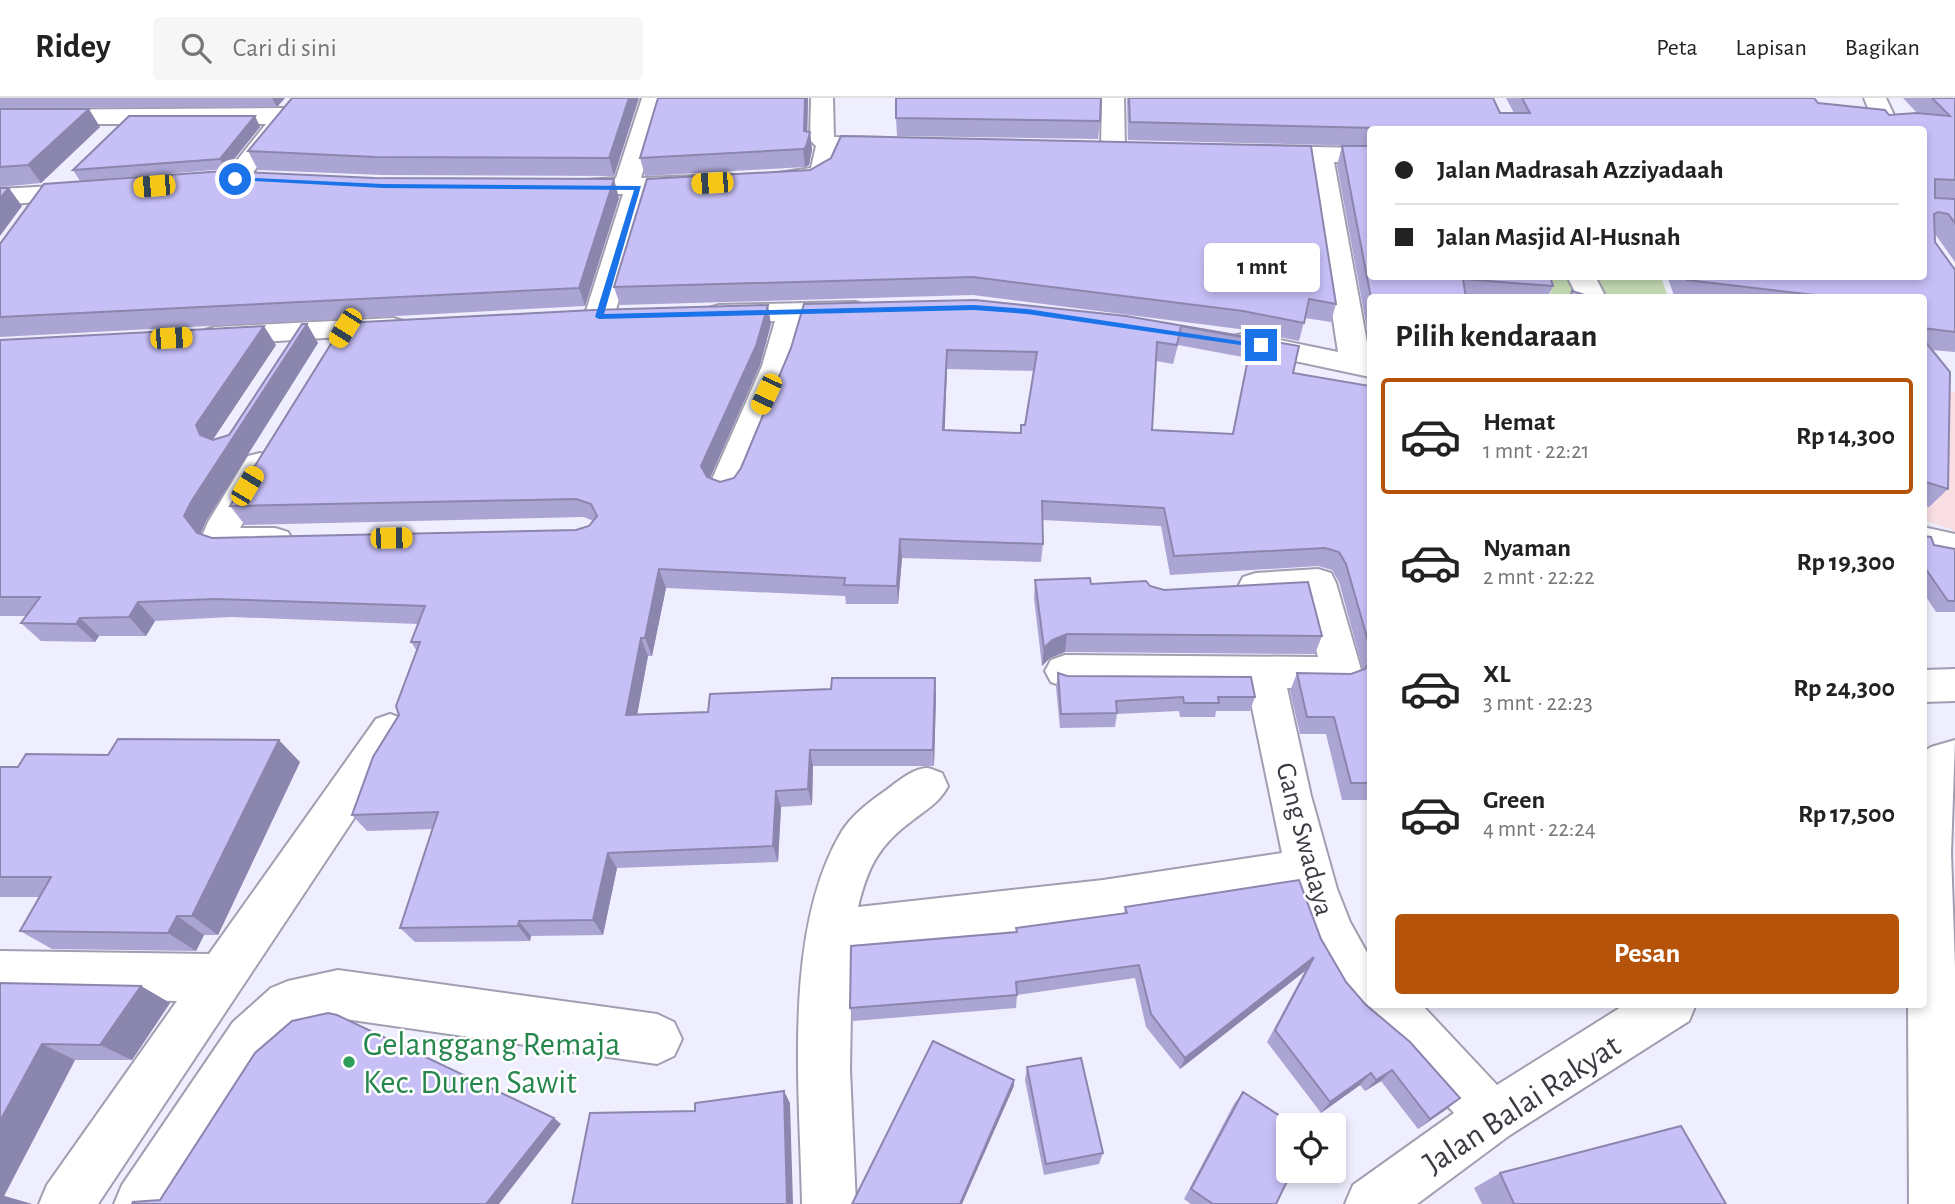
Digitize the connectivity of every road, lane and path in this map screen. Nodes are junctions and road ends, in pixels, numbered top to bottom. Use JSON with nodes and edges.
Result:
{"nodes":[{"id":1,"x":177,"y":98,"type":"edge"},
{"id":2,"x":653,"y":98,"type":"edge"},
{"id":3,"x":822,"y":98,"type":"edge"},
{"id":4,"x":1112,"y":98,"type":"edge"},
{"id":5,"x":1875,"y":98,"type":"edge"},
{"id":6,"x":292,"y":108,"type":"edge"},
{"id":7,"x":0,"y":117,"type":"edge"},
{"id":8,"x":126,"y":119,"type":"junction"},
{"id":9,"x":1887,"y":126,"type":"edge"},
{"id":10,"x":106,"y":138,"type":"edge"},
{"id":11,"x":832,"y":145,"type":"junction"},
{"id":12,"x":909,"y":145,"type":"edge"},
{"id":13,"x":1086,"y":149,"type":"edge"},
{"id":14,"x":1113,"y":149,"type":"junction"},
{"id":15,"x":1140,"y":150,"type":"edge"},
{"id":16,"x":1236,"y":152,"type":"edge"},
{"id":17,"x":1318,"y":154,"type":"junction"},
{"id":18,"x":1367,"y":155,"type":"edge"},
{"id":19,"x":76,"y":167,"type":"edge"},
{"id":20,"x":235,"y":179,"type":"junction"},
{"id":21,"x":758,"y":180,"type":"edge"},
{"id":22,"x":208,"y":181,"type":"edge"},
{"id":23,"x":267,"y":182,"type":"edge"},
{"id":24,"x":718,"y":183,"type":"edge"},
{"id":25,"x":545,"y":187,"type":"edge"},
{"id":26,"x":632,"y":187,"type":"junction"},
{"id":27,"x":114,"y":190,"type":"edge"},
{"id":28,"x":0,"y":197,"type":"edge"},
{"id":29,"x":39,"y":206,"type":"junction"},
{"id":30,"x":876,"y":310,"type":"edge"},
{"id":31,"x":792,"y":313,"type":"junction"},
{"id":32,"x":696,"y":315,"type":"edge"},
{"id":33,"x":600,"y":317,"type":"edge"},
{"id":34,"x":427,"y":326,"type":"edge"},
{"id":35,"x":345,"y":328,"type":"junction"},
{"id":36,"x":304,"y":331,"type":"junction"},
{"id":37,"x":185,"y":337,"type":"edge"},
{"id":38,"x":1211,"y":337,"type":"edge"},
{"id":39,"x":285,"y":359,"type":"edge"},
{"id":40,"x":323,"y":363,"type":"edge"},
{"id":41,"x":1363,"y":366,"type":"edge"},
{"id":42,"x":273,"y":442,"type":"edge"},
{"id":43,"x":726,"y":486,"type":"edge"},
{"id":44,"x":308,"y":540,"type":"edge"},
{"id":45,"x":1927,"y":541,"type":"edge"},
{"id":46,"x":1955,"y":547,"type":"edge"},
{"id":47,"x":1226,"y":588,"type":"edge"},
{"id":48,"x":1065,"y":671,"type":"dead end"},
{"id":49,"x":1264,"y":671,"type":"junction"},
{"id":50,"x":1356,"y":673,"type":"edge"},
{"id":51,"x":1955,"y":685,"type":"edge"},
{"id":52,"x":1927,"y":686,"type":"edge"},
{"id":53,"x":390,"y":731,"type":"edge"},
{"id":54,"x":1955,"y":758,"type":"edge"},
{"id":55,"x":927,"y":786,"type":"dead end"},
{"id":56,"x":1927,"y":843,"type":"edge"},
{"id":57,"x":1308,"y":869,"type":"junction"},
{"id":58,"x":1927,"y":887,"type":"edge"},
{"id":59,"x":831,"y":932,"type":"junction"},
{"id":60,"x":0,"y":974,"type":"edge"},
{"id":61,"x":222,"y":978,"type":"junction"},
{"id":62,"x":1367,"y":992,"type":"edge"},
{"id":63,"x":1387,"y":1008,"type":"edge"},
{"id":64,"x":1666,"y":1008,"type":"edge"},
{"id":65,"x":657,"y":1039,"type":"dead end"},
{"id":66,"x":1492,"y":1117,"type":"junction"},
{"id":67,"x":66,"y":1204,"type":"edge"},
{"id":68,"x":141,"y":1204,"type":"edge"},
{"id":69,"x":829,"y":1204,"type":"edge"},
{"id":70,"x":1372,"y":1204,"type":"edge"},
{"id":71,"x":1936,"y":1204,"type":"edge"}],
"edges":[{"from":1,"to":6,"type":"street"},
{"from":2,"to":26,"type":"street"},
{"from":3,"to":11,"type":"street"},
{"from":4,"to":14,"type":"street"},
{"from":5,"to":9,"type":"street"},
{"from":6,"to":8,"type":"street"},
{"from":6,"to":20,"type":"street"},
{"from":7,"to":8,"type":"street"},
{"from":8,"to":10,"type":"street"},
{"from":11,"to":12,"type":"street"},
{"from":11,"to":21,"type":"street"},
{"from":13,"to":14,"type":"street"},
{"from":14,"to":15,"type":"street"},
{"from":16,"to":17,"type":"street"},
{"from":17,"to":18,"type":"street"},
{"from":17,"to":41,"type":"street"},
{"from":19,"to":29,"type":"street"},
{"from":20,"to":22,"type":"street"},
{"from":20,"to":23,"type":"street"},
{"from":24,"to":26,"type":"street"},
{"from":25,"to":26,"type":"street"},
{"from":26,"to":33,"type":"street"},
{"from":27,"to":29,"type":"street"},
{"from":28,"to":29,"type":"street"},
{"from":30,"to":31,"type":"street"},
{"from":31,"to":32,"type":"street"},
{"from":31,"to":43,"type":"street"},
{"from":34,"to":35,"type":"street"},
{"from":35,"to":36,"type":"street"},
{"from":35,"to":40,"type":"street"},
{"from":36,"to":37,"type":"street"},
{"from":36,"to":39,"type":"street"},
{"from":38,"to":41,"type":"street"},
{"from":42,"to":44,"type":"street"},
{"from":45,"to":46,"type":"street"},
{"from":47,"to":50,"type":"street"},
{"from":48,"to":49,"type":"street"},
{"from":49,"to":50,"type":"street"},
{"from":49,"to":57,"type":"street","name":"Gang Swadaya"},
{"from":51,"to":52,"type":"street"},
{"from":53,"to":61,"type":"street"},
{"from":54,"to":56,"type":"street"},
{"from":55,"to":59,"type":"street"},
{"from":57,"to":59,"type":"street"},
{"from":57,"to":62,"type":"street","name":"Gang Swadaya"},
{"from":58,"to":71,"type":"street"},
{"from":59,"to":69,"type":"street"},
{"from":60,"to":61,"type":"street"},
{"from":61,"to":67,"type":"street"},
{"from":63,"to":66,"type":"street"},
{"from":64,"to":66,"type":"street","name":"Jalan Balai Rakyat"},
{"from":65,"to":68,"type":"street"},
{"from":66,"to":70,"type":"street","name":"Jalan Balai Rakyat"}]}
